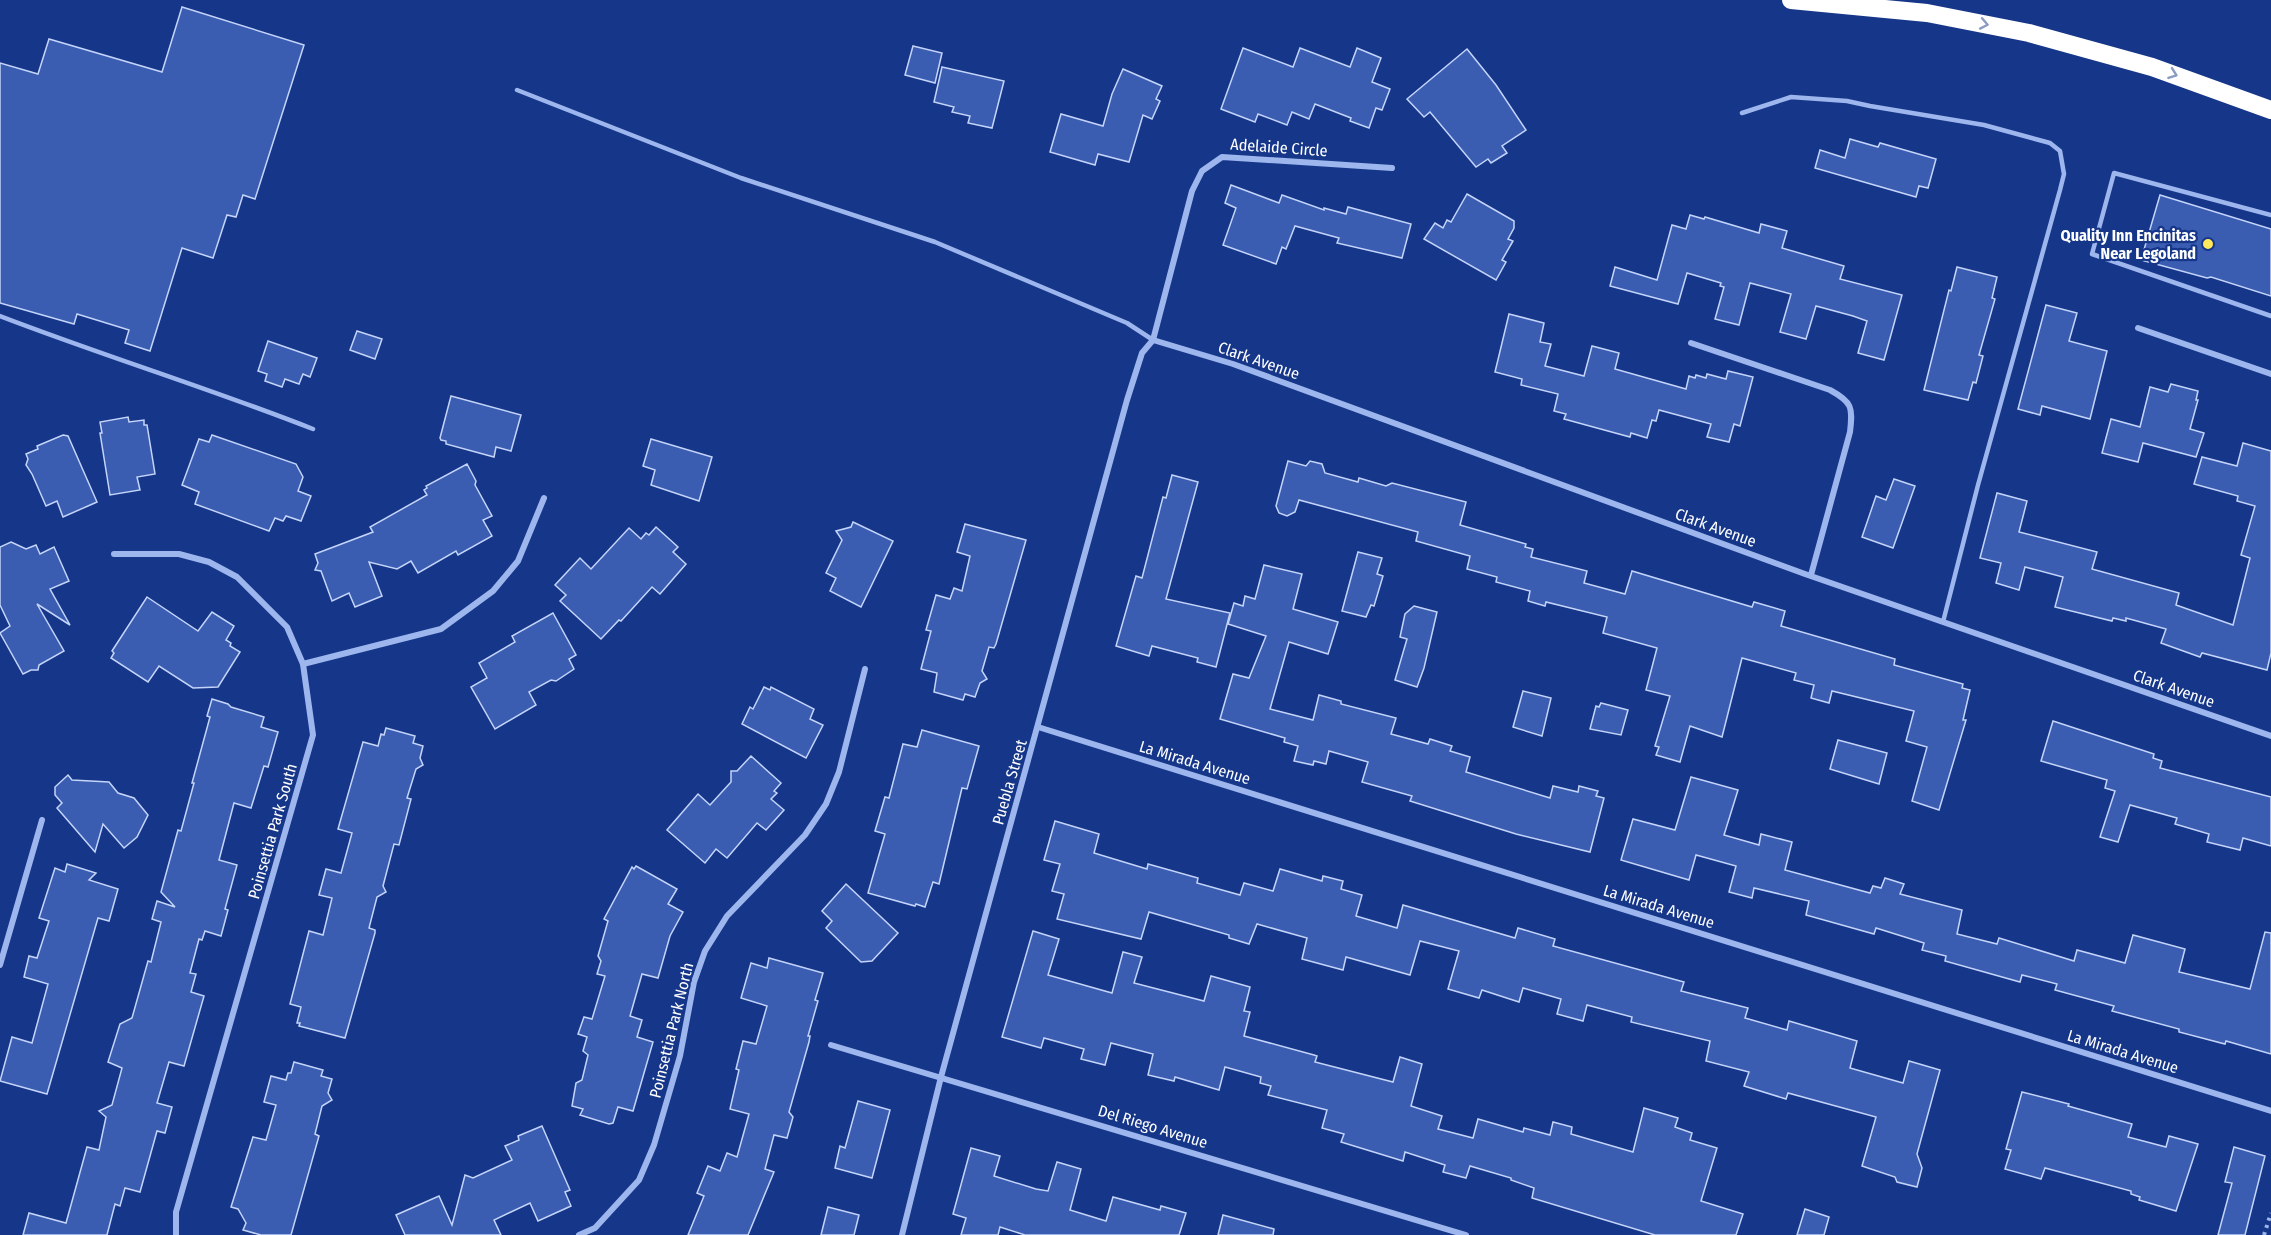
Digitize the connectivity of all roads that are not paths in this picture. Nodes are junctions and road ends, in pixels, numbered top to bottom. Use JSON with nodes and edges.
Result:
{"nodes":[{"id":1,"x":1791,"y":0,"type":"edge"},
{"id":2,"x":517,"y":90,"type":"dead end"},
{"id":3,"x":2271,"y":110,"type":"edge"},
{"id":4,"x":1742,"y":113,"type":"dead end"},
{"id":5,"x":1392,"y":168,"type":"dead end"},
{"id":6,"x":2271,"y":215,"type":"edge"},
{"id":7,"x":0,"y":316,"type":"edge"},
{"id":8,"x":2271,"y":316,"type":"edge"},
{"id":9,"x":2138,"y":328,"type":"dead end"},
{"id":10,"x":1153,"y":340,"type":"junction"},
{"id":11,"x":1692,"y":343,"type":"dead end"},
{"id":12,"x":2271,"y":375,"type":"edge"},
{"id":13,"x":313,"y":429,"type":"dead end"},
{"id":14,"x":544,"y":498,"type":"dead end"},
{"id":15,"x":114,"y":554,"type":"dead end"},
{"id":16,"x":1811,"y":575,"type":"junction"},
{"id":17,"x":1943,"y":622,"type":"junction"},
{"id":18,"x":303,"y":664,"type":"junction"},
{"id":19,"x":865,"y":669,"type":"dead end"},
{"id":20,"x":1038,"y":727,"type":"junction"},
{"id":21,"x":2271,"y":736,"type":"edge"},
{"id":22,"x":42,"y":820,"type":"dead end"},
{"id":23,"x":0,"y":965,"type":"edge"},
{"id":24,"x":831,"y":1045,"type":"dead end"},
{"id":25,"x":941,"y":1077,"type":"junction"},
{"id":26,"x":2271,"y":1111,"type":"edge"},
{"id":27,"x":176,"y":1235,"type":"edge"},
{"id":28,"x":579,"y":1235,"type":"edge"},
{"id":29,"x":902,"y":1235,"type":"edge"},
{"id":30,"x":1466,"y":1235,"type":"edge"}],
"edges":[{"from":1,"to":3,"type":"highway","one_way":true},
{"from":2,"to":10,"type":"lane"},
{"from":4,"to":17,"type":"lane"},
{"from":5,"to":10,"type":"street","name":"Adelaide Circle"},
{"from":6,"to":8,"type":"lane"},
{"from":7,"to":13,"type":"lane"},
{"from":9,"to":12,"type":"street"},
{"from":10,"to":16,"type":"street","name":"Clark Avenue"},
{"from":10,"to":20,"type":"street","name":"Puebla Street"},
{"from":11,"to":16,"type":"street"},
{"from":14,"to":18,"type":"street"},
{"from":15,"to":18,"type":"street","name":"Poinsettia Park South"},
{"from":16,"to":17,"type":"street","name":"Clark Avenue"},
{"from":17,"to":21,"type":"street","name":"Clark Avenue"},
{"from":18,"to":27,"type":"street","name":"Poinsettia Park South"},
{"from":19,"to":28,"type":"street","name":"Poinsettia Park North"},
{"from":20,"to":25,"type":"street","name":"Puebla Street"},
{"from":20,"to":26,"type":"street","name":"La Mirada Avenue"},
{"from":22,"to":23,"type":"street"},
{"from":24,"to":25,"type":"street","name":"Del Riego Avenue"},
{"from":25,"to":29,"type":"street","name":"Puebla Street"},
{"from":25,"to":30,"type":"street","name":"Del Riego Avenue"}]}
